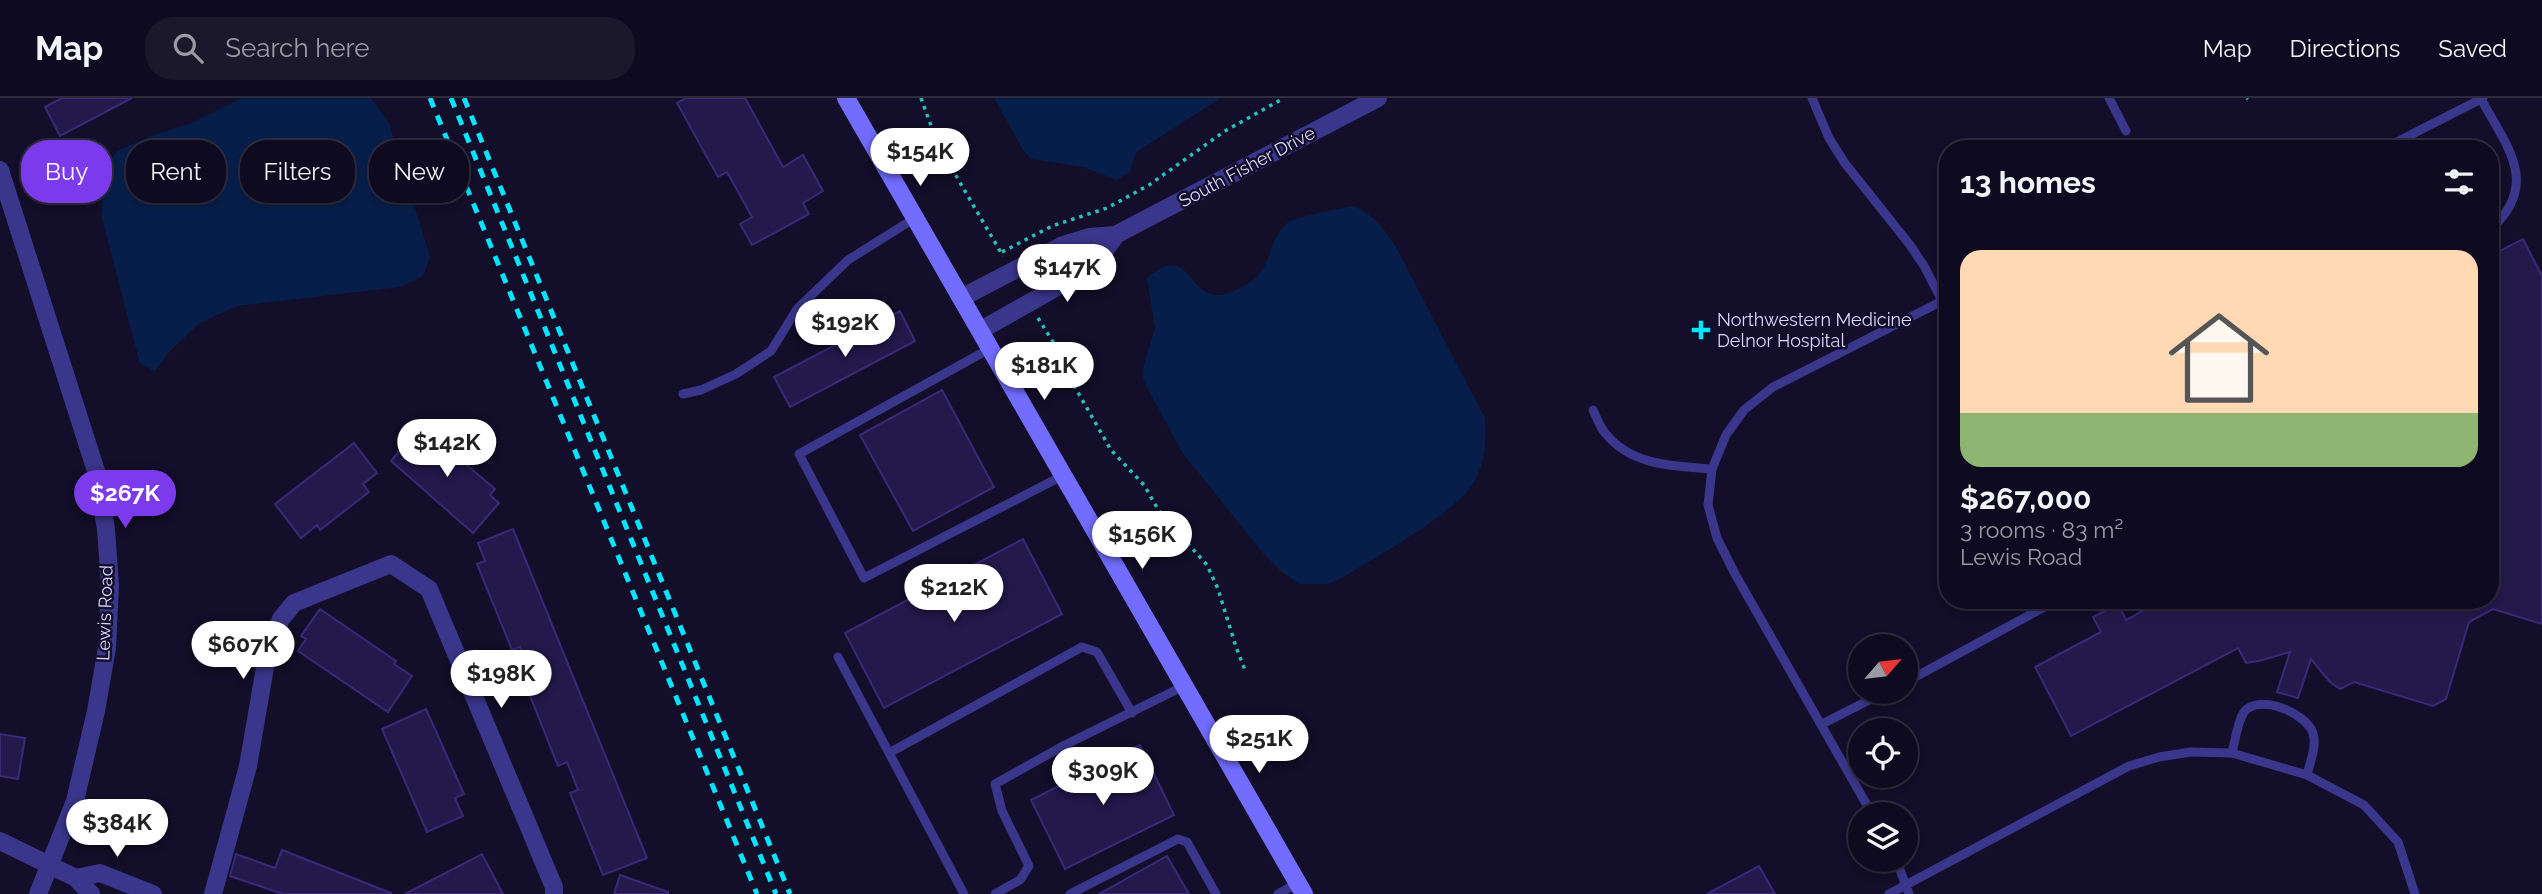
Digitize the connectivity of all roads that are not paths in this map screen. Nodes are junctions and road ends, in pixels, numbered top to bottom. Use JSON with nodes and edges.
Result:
{"nodes":[{"id":1,"x":846,"y":98,"type":"edge"},
{"id":2,"x":1378,"y":98,"type":"edge"},
{"id":3,"x":1812,"y":98,"type":"edge"},
{"id":4,"x":2109,"y":98,"type":"edge"},
{"id":5,"x":2482,"y":98,"type":"edge"},
{"id":6,"x":2126,"y":131,"type":"dead end"},
{"id":7,"x":2400,"y":140,"type":"edge"},
{"id":8,"x":0,"y":170,"type":"edge"},
{"id":9,"x":7,"y":211,"type":"edge"},
{"id":10,"x":915,"y":218,"type":"junction"},
{"id":11,"x":2499,"y":222,"type":"edge"},
{"id":12,"x":1119,"y":234,"type":"junction"},
{"id":13,"x":1939,"y":291,"type":"edge"},
{"id":14,"x":961,"y":298,"type":"junction"},
{"id":15,"x":1939,"y":303,"type":"edge"},
{"id":16,"x":981,"y":330,"type":"junction"},
{"id":17,"x":991,"y":348,"type":"junction"},
{"id":18,"x":683,"y":394,"type":"dead end"},
{"id":19,"x":1593,"y":410,"type":"dead end"},
{"id":20,"x":1712,"y":469,"type":"junction"},
{"id":21,"x":1064,"y":475,"type":"junction"},
{"id":22,"x":2037,"y":609,"type":"edge"},
{"id":23,"x":838,"y":657,"type":"dead end"},
{"id":24,"x":1918,"y":674,"type":"edge"},
{"id":25,"x":1186,"y":685,"type":"junction"},
{"id":26,"x":1861,"y":704,"type":"edge"},
{"id":27,"x":1132,"y":713,"type":"junction"},
{"id":28,"x":1822,"y":724,"type":"junction"},
{"id":29,"x":889,"y":753,"type":"junction"},
{"id":30,"x":2232,"y":754,"type":"junction"},
{"id":31,"x":2307,"y":775,"type":"junction"},
{"id":32,"x":1865,"y":802,"type":"edge"},
{"id":33,"x":0,"y":841,"type":"edge"},
{"id":34,"x":51,"y":866,"type":"junction"},
{"id":35,"x":1901,"y":872,"type":"edge"},
{"id":36,"x":76,"y":878,"type":"junction"},
{"id":37,"x":1301,"y":889,"type":"edge"},
{"id":38,"x":1908,"y":890,"type":"edge"},
{"id":39,"x":38,"y":894,"type":"edge"},
{"id":40,"x":91,"y":894,"type":"edge"},
{"id":41,"x":152,"y":894,"type":"edge"},
{"id":42,"x":213,"y":894,"type":"edge"},
{"id":43,"x":554,"y":894,"type":"edge"},
{"id":44,"x":964,"y":894,"type":"edge"},
{"id":45,"x":995,"y":894,"type":"edge"},
{"id":46,"x":1070,"y":894,"type":"edge"},
{"id":47,"x":1216,"y":894,"type":"edge"},
{"id":48,"x":1278,"y":894,"type":"edge"},
{"id":49,"x":1889,"y":894,"type":"edge"},
{"id":50,"x":2415,"y":894,"type":"edge"}],
"edges":[{"from":1,"to":10,"type":"main road"},
{"from":2,"to":12,"type":"street","name":"South Fisher Drive"},
{"from":3,"to":13,"type":"lane"},
{"from":4,"to":6,"type":"lane"},
{"from":5,"to":7,"type":"lane"},
{"from":5,"to":11,"type":"lane"},
{"from":8,"to":9,"type":"street","name":"Lewis Road"},
{"from":9,"to":34,"type":"street","name":"Lewis Road"},
{"from":10,"to":14,"type":"main road"},
{"from":10,"to":18,"type":"lane"},
{"from":12,"to":14,"type":"street","name":"South Fisher Drive"},
{"from":12,"to":16,"type":"street","name":"South Fisher Drive"},
{"from":14,"to":16,"type":"main road"},
{"from":15,"to":20,"type":"lane"},
{"from":16,"to":17,"type":"main road"},
{"from":17,"to":21,"type":"main road"},
{"from":17,"to":21,"type":"lane"},
{"from":19,"to":20,"type":"lane"},
{"from":20,"to":28,"type":"lane"},
{"from":21,"to":25,"type":"main road"},
{"from":22,"to":24,"type":"lane"},
{"from":23,"to":29,"type":"lane"},
{"from":25,"to":27,"type":"lane"},
{"from":25,"to":37,"type":"main road"},
{"from":26,"to":28,"type":"lane"},
{"from":27,"to":29,"type":"lane"},
{"from":27,"to":45,"type":"lane"},
{"from":28,"to":32,"type":"lane"},
{"from":29,"to":44,"type":"lane"},
{"from":30,"to":31,"type":"lane"},
{"from":30,"to":31,"type":"lane"},
{"from":30,"to":38,"type":"lane"},
{"from":31,"to":50,"type":"lane"},
{"from":33,"to":34,"type":"street"},
{"from":34,"to":36,"type":"street"},
{"from":34,"to":39,"type":"street","name":"Lewis Road"},
{"from":35,"to":38,"type":"lane"},
{"from":36,"to":40,"type":"street"},
{"from":36,"to":41,"type":"street"},
{"from":37,"to":48,"type":"lane"},
{"from":38,"to":49,"type":"lane"},
{"from":42,"to":43,"type":"street"},
{"from":46,"to":47,"type":"lane"}]}
